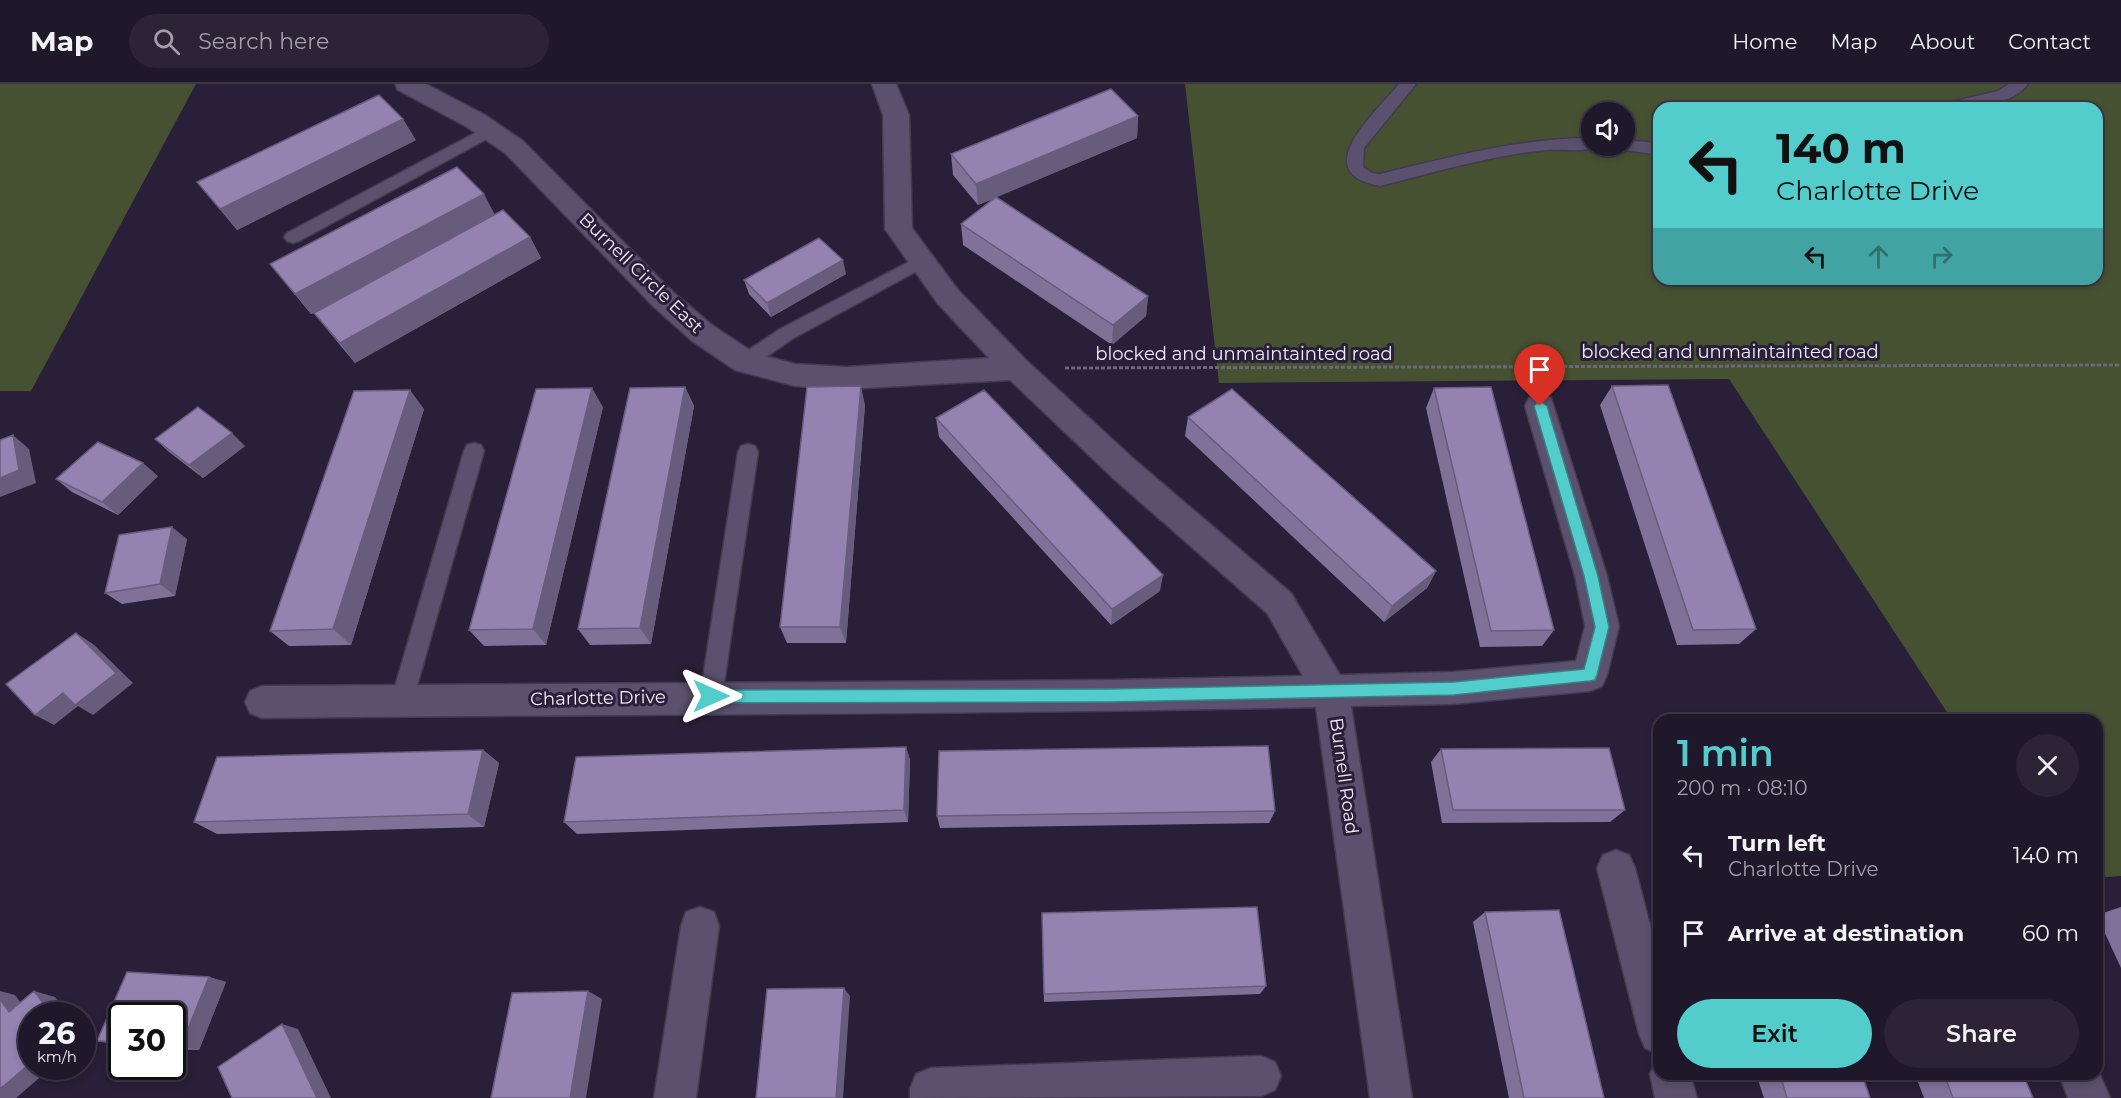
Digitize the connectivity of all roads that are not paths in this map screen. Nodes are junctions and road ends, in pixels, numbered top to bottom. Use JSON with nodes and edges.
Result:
{"nodes":[{"id":1,"x":407,"y":84,"type":"edge"},
{"id":2,"x":884,"y":84,"type":"edge"},
{"id":3,"x":1408,"y":84,"type":"edge"},
{"id":4,"x":2020,"y":84,"type":"edge"},
{"id":5,"x":1973,"y":102,"type":"edge"},
{"id":6,"x":490,"y":130,"type":"junction"},
{"id":7,"x":1581,"y":144,"type":"edge"},
{"id":8,"x":1635,"y":146,"type":"edge"},
{"id":9,"x":1653,"y":148,"type":"edge"},
{"id":10,"x":294,"y":237,"type":"dead end"},
{"id":11,"x":922,"y":261,"type":"junction"},
{"id":12,"x":745,"y":362,"type":"junction"},
{"id":13,"x":1016,"y":368,"type":"junction"},
{"id":14,"x":1540,"y":406,"type":"dead end"},
{"id":15,"x":474,"y":450,"type":"dead end"},
{"id":16,"x":748,"y":452,"type":"dead end"},
{"id":17,"x":1331,"y":691,"type":"junction"},
{"id":18,"x":711,"y":696,"type":"junction"},
{"id":19,"x":402,"y":700,"type":"junction"},
{"id":20,"x":262,"y":702,"type":"dead end"},
{"id":21,"x":1616,"y":868,"type":"dead end"},
{"id":22,"x":700,"y":926,"type":"dead end"},
{"id":23,"x":1653,"y":1011,"type":"edge"},
{"id":24,"x":1261,"y":1076,"type":"dead end"},
{"id":25,"x":1672,"y":1080,"type":"edge"},
{"id":26,"x":2082,"y":1080,"type":"edge"},
{"id":27,"x":675,"y":1098,"type":"edge"},
{"id":28,"x":931,"y":1098,"type":"edge"},
{"id":29,"x":1391,"y":1098,"type":"edge"},
{"id":30,"x":1676,"y":1098,"type":"edge"},
{"id":31,"x":2090,"y":1098,"type":"edge"}],
"edges":[{"from":1,"to":6,"type":"street","name":"Burnell Circle East"},
{"from":2,"to":11,"type":"street","name":"Burnell Road"},
{"from":3,"to":7,"type":"lane"},
{"from":4,"to":5,"type":"lane"},
{"from":6,"to":10,"type":"lane"},
{"from":6,"to":12,"type":"street","name":"Burnell Circle East"},
{"from":8,"to":9,"type":"lane"},
{"from":11,"to":12,"type":"lane"},
{"from":11,"to":13,"type":"street","name":"Burnell Road"},
{"from":12,"to":13,"type":"street","name":"Burnell Circle East"},
{"from":13,"to":17,"type":"street","name":"Burnell Road"},
{"from":14,"to":17,"type":"street","name":"Charlotte Drive"},
{"from":15,"to":19,"type":"lane"},
{"from":16,"to":18,"type":"lane"},
{"from":17,"to":18,"type":"street","name":"Charlotte Drive"},
{"from":17,"to":29,"type":"street","name":"Burnell Road"},
{"from":18,"to":19,"type":"street","name":"Charlotte Drive"},
{"from":19,"to":20,"type":"street","name":"Charlotte Drive"},
{"from":21,"to":23,"type":"street"},
{"from":22,"to":27,"type":"street"},
{"from":24,"to":28,"type":"street"},
{"from":25,"to":30,"type":"street"},
{"from":26,"to":31,"type":"street"}]}
